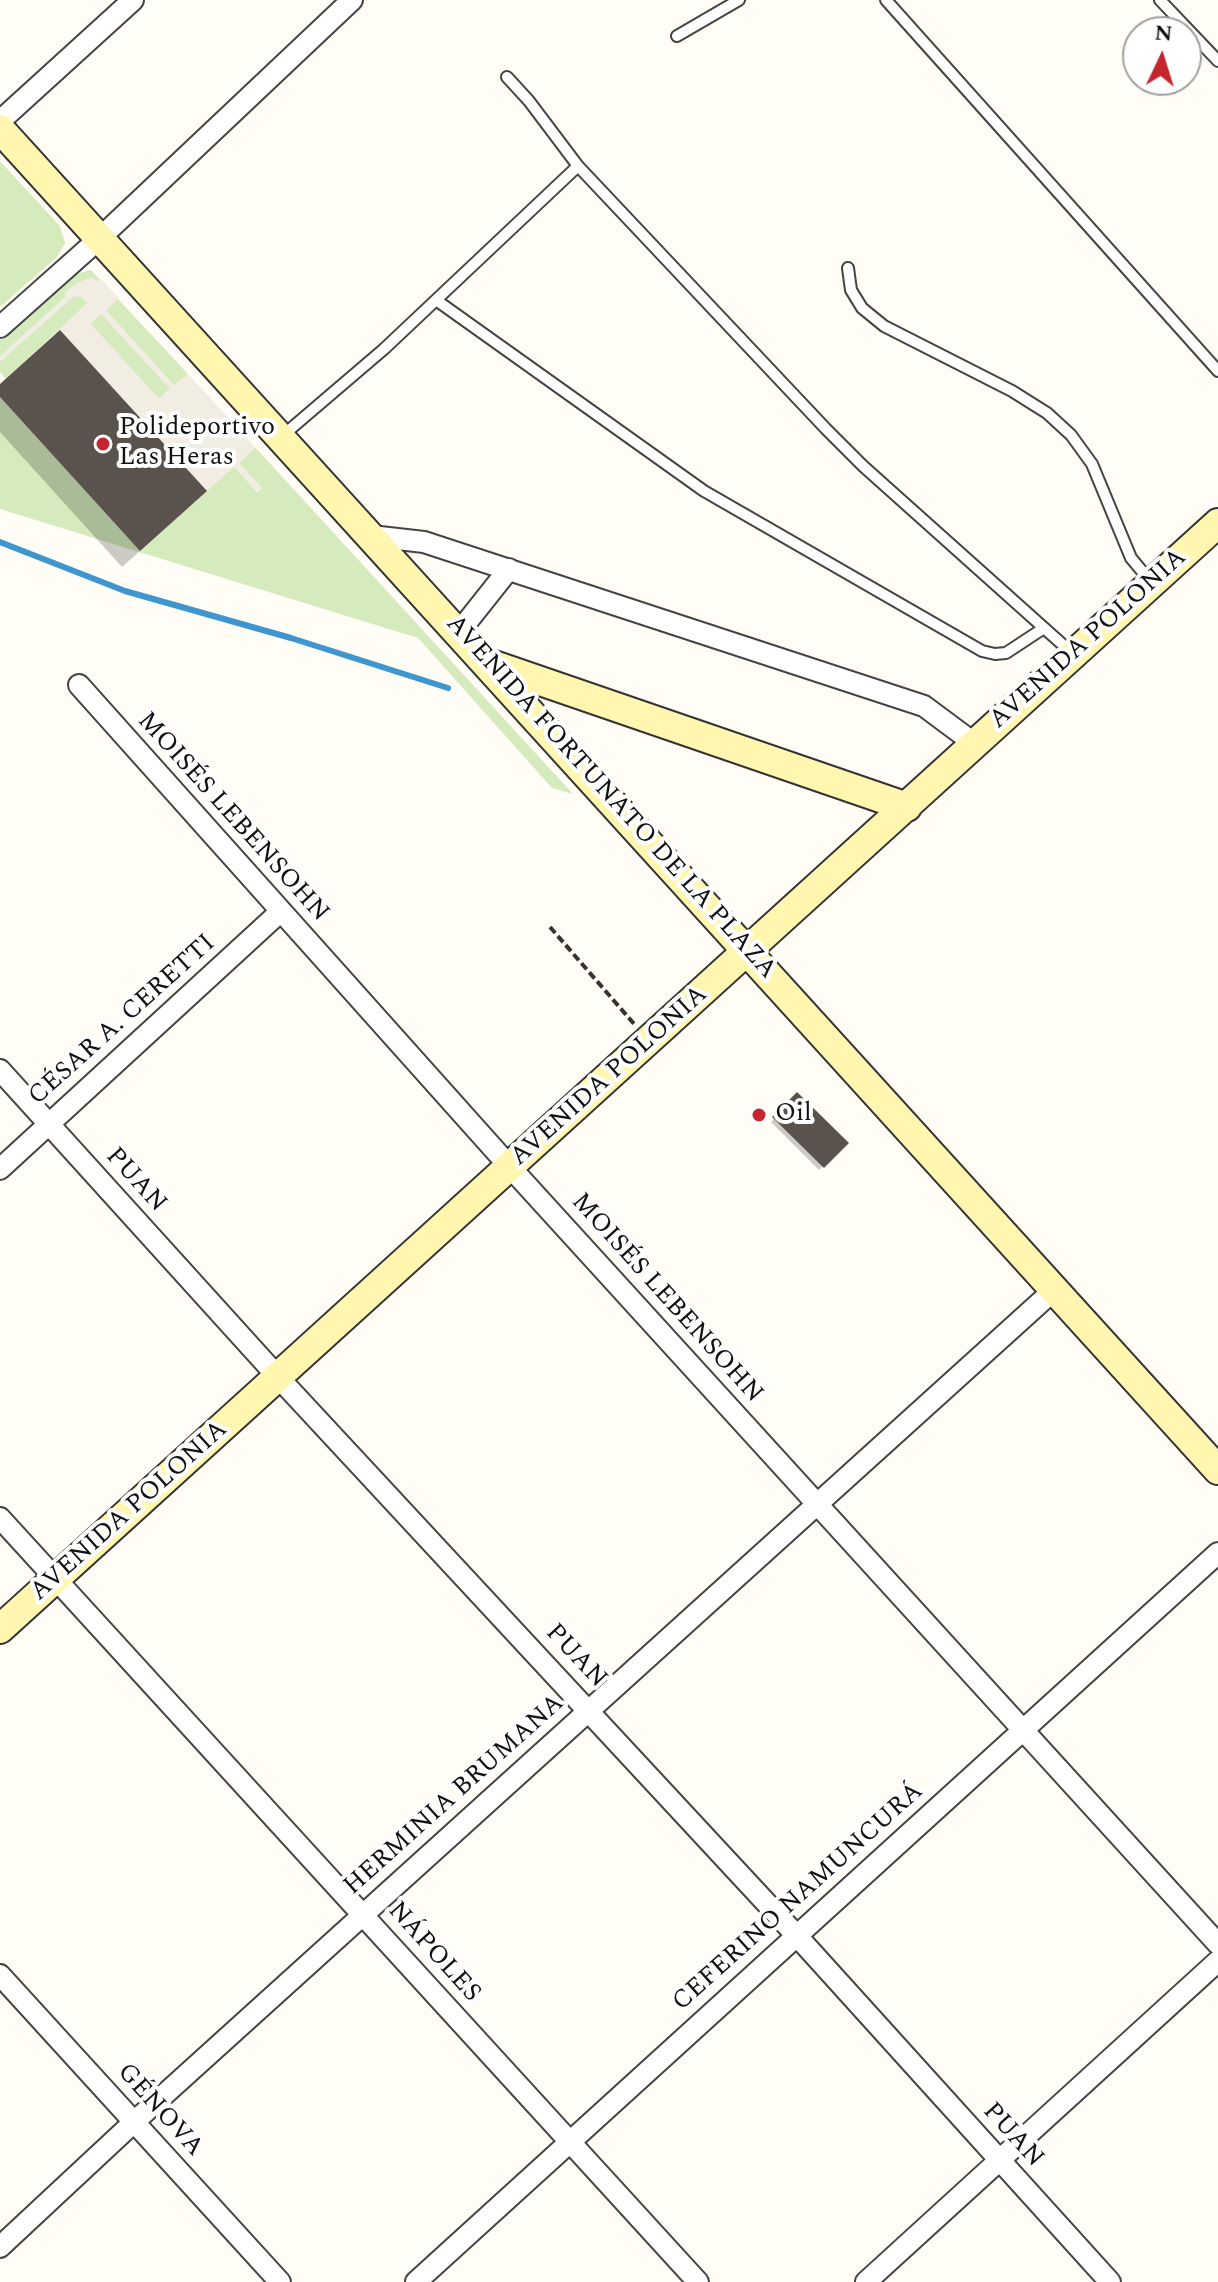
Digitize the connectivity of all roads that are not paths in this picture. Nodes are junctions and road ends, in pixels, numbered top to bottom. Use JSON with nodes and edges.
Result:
{"nodes":[{"id":1,"x":133,"y":0,"type":"edge"},
{"id":2,"x":352,"y":0,"type":"edge"},
{"id":3,"x":739,"y":0,"type":"edge"},
{"id":4,"x":886,"y":0,"type":"edge"},
{"id":5,"x":1160,"y":0,"type":"edge"},
{"id":6,"x":677,"y":36,"type":"dead end"},
{"id":7,"x":1218,"y":61,"type":"edge"},
{"id":8,"x":507,"y":77,"type":"dead end"},
{"id":9,"x":0,"y":121,"type":"edge"},
{"id":10,"x":0,"y":129,"type":"edge"},
{"id":11,"x":578,"y":166,"type":"junction"},
{"id":12,"x":100,"y":238,"type":"junction"},
{"id":13,"x":848,"y":268,"type":"dead end"},
{"id":14,"x":436,"y":300,"type":"junction"},
{"id":15,"x":0,"y":327,"type":"edge"},
{"id":16,"x":1218,"y":371,"type":"edge"},
{"id":17,"x":281,"y":437,"type":"junction"},
{"id":18,"x":1217,"y":525,"type":"edge"},
{"id":19,"x":371,"y":536,"type":"junction"},
{"id":20,"x":509,"y":569,"type":"junction"},
{"id":21,"x":1152,"y":583,"type":"junction"},
{"id":22,"x":1044,"y":628,"type":"junction"},
{"id":23,"x":459,"y":632,"type":"junction"},
{"id":24,"x":1074,"y":654,"type":"junction"},
{"id":25,"x":486,"y":662,"type":"junction"},
{"id":26,"x":79,"y":685,"type":"dead end"},
{"id":27,"x":975,"y":744,"type":"junction"},
{"id":28,"x":907,"y":807,"type":"junction"},
{"id":29,"x":280,"y":912,"type":"junction"},
{"id":30,"x":748,"y":951,"type":"junction"},
{"id":31,"x":0,"y":1070,"type":"edge"},
{"id":32,"x":49,"y":1124,"type":"junction"},
{"id":33,"x":510,"y":1167,"type":"junction"},
{"id":34,"x":0,"y":1169,"type":"edge"},
{"id":35,"x":1054,"y":1290,"type":"junction"},
{"id":36,"x":278,"y":1377,"type":"junction"},
{"id":37,"x":1218,"y":1470,"type":"edge"},
{"id":38,"x":818,"y":1504,"type":"junction"},
{"id":39,"x":0,"y":1518,"type":"edge"},
{"id":40,"x":1218,"y":1553,"type":"edge"},
{"id":41,"x":55,"y":1579,"type":"junction"},
{"id":42,"x":0,"y":1629,"type":"edge"},
{"id":43,"x":589,"y":1711,"type":"junction"},
{"id":44,"x":1023,"y":1730,"type":"junction"},
{"id":45,"x":363,"y":1915,"type":"junction"},
{"id":46,"x":797,"y":1936,"type":"junction"},
{"id":47,"x":1218,"y":1944,"type":"edge"},
{"id":48,"x":1218,"y":1961,"type":"edge"},
{"id":49,"x":0,"y":1975,"type":"edge"},
{"id":50,"x":134,"y":2122,"type":"junction"},
{"id":51,"x":570,"y":2142,"type":"junction"},
{"id":52,"x":998,"y":2161,"type":"junction"},
{"id":53,"x":0,"y":2247,"type":"edge"},
{"id":54,"x":280,"y":2282,"type":"edge"},
{"id":55,"x":416,"y":2282,"type":"edge"},
{"id":56,"x":698,"y":2282,"type":"edge"},
{"id":57,"x":866,"y":2282,"type":"edge"},
{"id":58,"x":1110,"y":2282,"type":"edge"}],
"edges":[{"from":1,"to":9,"type":"street"},
{"from":2,"to":12,"type":"street"},
{"from":3,"to":6,"type":"lane"},
{"from":4,"to":16,"type":"lane"},
{"from":5,"to":7,"type":"lane"},
{"from":8,"to":11,"type":"lane"},
{"from":10,"to":12,"type":"main road","name":"AVENIDA FORTUNATO DE LA PLAZA"},
{"from":11,"to":14,"type":"lane"},
{"from":11,"to":22,"type":"lane"},
{"from":12,"to":15,"type":"street"},
{"from":12,"to":17,"type":"main road","name":"AVENIDA FORTUNATO DE LA PLAZA"},
{"from":13,"to":21,"type":"lane"},
{"from":14,"to":17,"type":"lane"},
{"from":14,"to":22,"type":"lane"},
{"from":17,"to":19,"type":"main road","name":"AVENIDA FORTUNATO DE LA PLAZA"},
{"from":18,"to":21,"type":"main road","name":"AVENIDA POLONIA"},
{"from":19,"to":20,"type":"street"},
{"from":19,"to":23,"type":"main road","name":"AVENIDA FORTUNATO DE LA PLAZA"},
{"from":20,"to":23,"type":"street"},
{"from":20,"to":27,"type":"street"},
{"from":21,"to":24,"type":"main road","name":"AVENIDA POLONIA"},
{"from":22,"to":24,"type":"lane"},
{"from":23,"to":25,"type":"main road","name":"AVENIDA FORTUNATO DE LA PLAZA"},
{"from":24,"to":27,"type":"main road","name":"AVENIDA POLONIA"},
{"from":25,"to":28,"type":"main road"},
{"from":25,"to":30,"type":"main road","name":"AVENIDA FORTUNATO DE LA PLAZA"},
{"from":26,"to":29,"type":"street","name":"MOISÉS LEBENSOHN"},
{"from":27,"to":28,"type":"main road","name":"AVENIDA POLONIA"},
{"from":28,"to":30,"type":"main road","name":"AVENIDA POLONIA"},
{"from":29,"to":32,"type":"street","name":"CÉSAR A. CERETTI"},
{"from":29,"to":33,"type":"street","name":"MOISÉS LEBENSOHN"},
{"from":30,"to":33,"type":"main road","name":"AVENIDA POLONIA"},
{"from":30,"to":35,"type":"main road","name":"AVENIDA FORTUNATO DE LA PLAZA"},
{"from":31,"to":32,"type":"street","name":"PUAN"},
{"from":32,"to":34,"type":"street","name":"CÉSAR A. CERETTI"},
{"from":32,"to":36,"type":"street","name":"PUAN"},
{"from":33,"to":36,"type":"main road","name":"AVENIDA POLONIA"},
{"from":33,"to":38,"type":"street","name":"MOISÉS LEBENSOHN"},
{"from":35,"to":37,"type":"main road","name":"AVENIDA FORTUNATO DE LA PLAZA"},
{"from":35,"to":38,"type":"street","name":"HERMINIA BRUMANA"},
{"from":36,"to":41,"type":"main road","name":"AVENIDA POLONIA"},
{"from":36,"to":43,"type":"street","name":"PUAN"},
{"from":38,"to":43,"type":"street","name":"HERMINIA BRUMANA"},
{"from":38,"to":44,"type":"street","name":"MOISÉS LEBENSOHN"},
{"from":39,"to":41,"type":"street","name":"NÁPOLES"},
{"from":40,"to":44,"type":"street","name":"CEFERINO NAMUNCURÁ"},
{"from":41,"to":42,"type":"main road","name":"AVENIDA POLONIA"},
{"from":41,"to":45,"type":"street","name":"NÁPOLES"},
{"from":43,"to":45,"type":"street","name":"HERMINIA BRUMANA"},
{"from":43,"to":46,"type":"street","name":"PUAN"},
{"from":44,"to":46,"type":"street","name":"CEFERINO NAMUNCURÁ"},
{"from":44,"to":47,"type":"street","name":"MOISÉS LEBENSOHN"},
{"from":45,"to":50,"type":"street","name":"HERMINIA BRUMANA"},
{"from":45,"to":51,"type":"street","name":"NÁPOLES"},
{"from":46,"to":51,"type":"street","name":"CEFERINO NAMUNCURÁ"},
{"from":46,"to":52,"type":"street","name":"PUAN"},
{"from":48,"to":52,"type":"street"},
{"from":49,"to":50,"type":"street","name":"GÉNOVA"},
{"from":50,"to":53,"type":"street","name":"HERMINIA BRUMANA"},
{"from":50,"to":54,"type":"street","name":"GÉNOVA"},
{"from":51,"to":55,"type":"street","name":"CEFERINO NAMUNCURÁ"},
{"from":51,"to":56,"type":"street","name":"NÁPOLES"},
{"from":52,"to":57,"type":"street"},
{"from":52,"to":58,"type":"street","name":"PUAN"}]}
